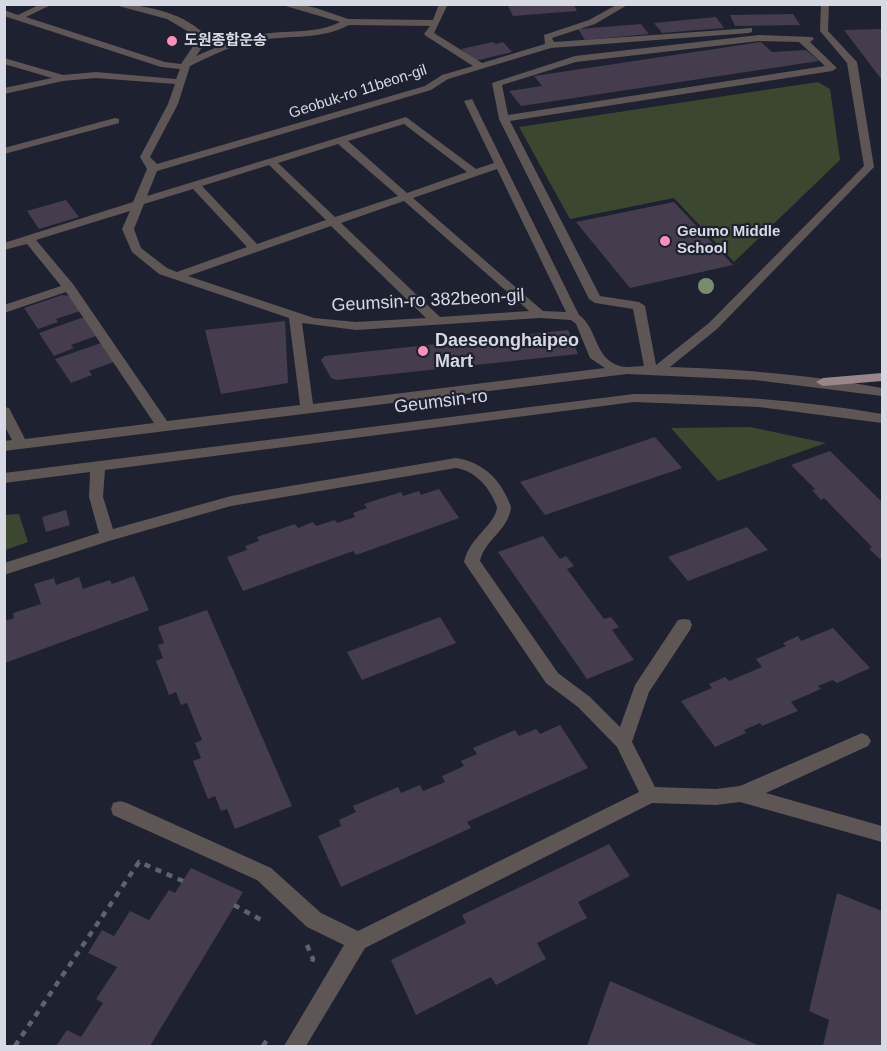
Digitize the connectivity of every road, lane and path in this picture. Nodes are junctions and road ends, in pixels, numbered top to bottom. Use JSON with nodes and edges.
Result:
{"nodes":[{"id":1,"x":50,"y":4,"type":"edge"},
{"id":2,"x":283,"y":4,"type":"edge"},
{"id":3,"x":444,"y":4,"type":"edge"},
{"id":4,"x":625,"y":4,"type":"edge"},
{"id":5,"x":825,"y":4,"type":"edge"},
{"id":6,"x":116,"y":5,"type":"edge"},
{"id":7,"x":4,"y":13,"type":"edge"},
{"id":8,"x":21,"y":17,"type":"junction"},
{"id":9,"x":347,"y":22,"type":"junction"},
{"id":10,"x":436,"y":23,"type":"junction"},
{"id":11,"x":4,"y":24,"type":"edge"},
{"id":12,"x":824,"y":31,"type":"junction"},
{"id":13,"x":550,"y":45,"type":"junction"},
{"id":14,"x":7,"y":64,"type":"edge"},
{"id":15,"x":186,"y":66,"type":"junction"},
{"id":16,"x":480,"y":66,"type":"junction"},
{"id":17,"x":63,"y":78,"type":"junction"},
{"id":18,"x":180,"y":82,"type":"junction"},
{"id":19,"x":4,"y":91,"type":"edge"},
{"id":20,"x":469,"y":101,"type":"dead end"},
{"id":21,"x":504,"y":119,"type":"junction"},
{"id":22,"x":115,"y":121,"type":"dead end"},
{"id":23,"x":340,"y":140,"type":"junction"},
{"id":24,"x":4,"y":151,"type":"edge"},
{"id":25,"x":270,"y":161,"type":"junction"},
{"id":26,"x":500,"y":164,"type":"junction"},
{"id":27,"x":152,"y":169,"type":"junction"},
{"id":28,"x":475,"y":173,"type":"junction"},
{"id":29,"x":195,"y":185,"type":"junction"},
{"id":30,"x":406,"y":197,"type":"junction"},
{"id":31,"x":137,"y":203,"type":"junction"},
{"id":32,"x":333,"y":222,"type":"junction"},
{"id":33,"x":29,"y":239,"type":"junction"},
{"id":34,"x":4,"y":247,"type":"edge"},
{"id":35,"x":255,"y":249,"type":"junction"},
{"id":36,"x":176,"y":276,"type":"junction"},
{"id":37,"x":69,"y":287,"type":"junction"},
{"id":38,"x":4,"y":309,"type":"edge"},
{"id":39,"x":540,"y":314,"type":"junction"},
{"id":40,"x":294,"y":317,"type":"junction"},
{"id":41,"x":574,"y":317,"type":"junction"},
{"id":42,"x":436,"y":321,"type":"junction"},
{"id":43,"x":616,"y":370,"type":"junction"},
{"id":44,"x":655,"y":370,"type":"junction"},
{"id":45,"x":882,"y":377,"type":"edge"},
{"id":46,"x":823,"y":382,"type":"junction"},
{"id":47,"x":882,"y":392,"type":"edge"},
{"id":48,"x":307,"y":409,"type":"junction"},
{"id":49,"x":4,"y":411,"type":"edge"},
{"id":50,"x":882,"y":419,"type":"edge"},
{"id":51,"x":163,"y":426,"type":"junction"},
{"id":52,"x":21,"y":444,"type":"junction"},
{"id":53,"x":4,"y":446,"type":"edge"},
{"id":54,"x":98,"y":466,"type":"junction"},
{"id":55,"x":4,"y":478,"type":"edge"},
{"id":56,"x":107,"y":536,"type":"junction"},
{"id":57,"x":4,"y":569,"type":"edge"},
{"id":58,"x":684,"y":625,"type":"dead end"},
{"id":59,"x":862,"y":741,"type":"dead end"},
{"id":60,"x":623,"y":742,"type":"junction"},
{"id":61,"x":740,"y":794,"type":"junction"},
{"id":62,"x":650,"y":795,"type":"junction"},
{"id":63,"x":120,"y":809,"type":"dead end"},
{"id":64,"x":882,"y":834,"type":"edge"},
{"id":65,"x":183,"y":881,"type":"dead end"},
{"id":66,"x":234,"y":905,"type":"dead end"},
{"id":67,"x":263,"y":921,"type":"dead end"},
{"id":68,"x":301,"y":939,"type":"dead end"},
{"id":69,"x":358,"y":941,"type":"junction"},
{"id":70,"x":310,"y":972,"type":"dead end"},
{"id":71,"x":275,"y":1028,"type":"dead end"},
{"id":72,"x":15,"y":1047,"type":"edge"},
{"id":73,"x":263,"y":1047,"type":"edge"},
{"id":74,"x":294,"y":1047,"type":"edge"}],
"edges":[{"from":1,"to":8,"type":"street"},
{"from":2,"to":9,"type":"street"},
{"from":3,"to":10,"type":"street"},
{"from":4,"to":13,"type":"street","name":"Geobuk-ro 11beon-gil"},
{"from":5,"to":12,"type":"street"},
{"from":6,"to":15,"type":"street"},
{"from":7,"to":8,"type":"street"},
{"from":8,"to":11,"type":"street"},
{"from":8,"to":15,"type":"street"},
{"from":9,"to":10,"type":"street"},
{"from":9,"to":15,"type":"street"},
{"from":10,"to":16,"type":"street"},
{"from":12,"to":13,"type":"street"},
{"from":12,"to":44,"type":"street"},
{"from":13,"to":16,"type":"street","name":"Geobuk-ro 11beon-gil"},
{"from":14,"to":17,"type":"street"},
{"from":15,"to":18,"type":"street"},
{"from":16,"to":27,"type":"street","name":"Geobuk-ro 11beon-gil"},
{"from":17,"to":18,"type":"street"},
{"from":17,"to":19,"type":"street"},
{"from":18,"to":27,"type":"street"},
{"from":20,"to":26,"type":"street"},
{"from":21,"to":21,"type":"street"},
{"from":21,"to":44,"type":"street"},
{"from":22,"to":24,"type":"street"},
{"from":23,"to":25,"type":"street"},
{"from":23,"to":28,"type":"street"},
{"from":23,"to":30,"type":"street"},
{"from":25,"to":29,"type":"street"},
{"from":25,"to":32,"type":"street"},
{"from":26,"to":28,"type":"street"},
{"from":26,"to":41,"type":"street"},
{"from":27,"to":31,"type":"street","name":"Geumsin-ro 382beon-gil"},
{"from":28,"to":30,"type":"street"},
{"from":29,"to":31,"type":"street"},
{"from":29,"to":35,"type":"street"},
{"from":30,"to":32,"type":"street"},
{"from":30,"to":39,"type":"street"},
{"from":31,"to":33,"type":"street"},
{"from":31,"to":36,"type":"street","name":"Geumsin-ro 382beon-gil"},
{"from":32,"to":35,"type":"street"},
{"from":32,"to":42,"type":"street"},
{"from":33,"to":34,"type":"street"},
{"from":33,"to":37,"type":"street"},
{"from":35,"to":36,"type":"street"},
{"from":36,"to":40,"type":"street","name":"Geumsin-ro 382beon-gil"},
{"from":37,"to":38,"type":"street"},
{"from":37,"to":51,"type":"street"},
{"from":39,"to":41,"type":"street","name":"Geumsin-ro 382beon-gil"},
{"from":39,"to":42,"type":"street","name":"Geumsin-ro 382beon-gil"},
{"from":40,"to":42,"type":"street","name":"Geumsin-ro 382beon-gil"},
{"from":40,"to":48,"type":"street"},
{"from":41,"to":43,"type":"street"},
{"from":43,"to":44,"type":"street","name":"Geumsin-ro"},
{"from":43,"to":48,"type":"street","name":"Geumsin-ro"},
{"from":44,"to":46,"type":"street","name":"Geumsin-ro"},
{"from":45,"to":46,"type":"main road"},
{"from":46,"to":47,"type":"street","name":"Geumsin-ro"},
{"from":48,"to":51,"type":"street","name":"Geumsin-ro"},
{"from":49,"to":52,"type":"street"},
{"from":50,"to":54,"type":"street","name":"Geumsin-ro"},
{"from":51,"to":52,"type":"street","name":"Geumsin-ro"},
{"from":52,"to":53,"type":"street","name":"Geumsin-ro"},
{"from":54,"to":55,"type":"street","name":"Geumsin-ro"},
{"from":54,"to":56,"type":"street"},
{"from":56,"to":57,"type":"street"},
{"from":56,"to":60,"type":"street"},
{"from":58,"to":60,"type":"street"},
{"from":59,"to":61,"type":"street"},
{"from":60,"to":62,"type":"street"},
{"from":61,"to":62,"type":"street"},
{"from":61,"to":64,"type":"street"},
{"from":62,"to":69,"type":"street"},
{"from":63,"to":69,"type":"street"},
{"from":65,"to":72,"type":"path"},
{"from":66,"to":67,"type":"path"},
{"from":68,"to":70,"type":"path"},
{"from":69,"to":74,"type":"street"},
{"from":71,"to":73,"type":"path"}]}
